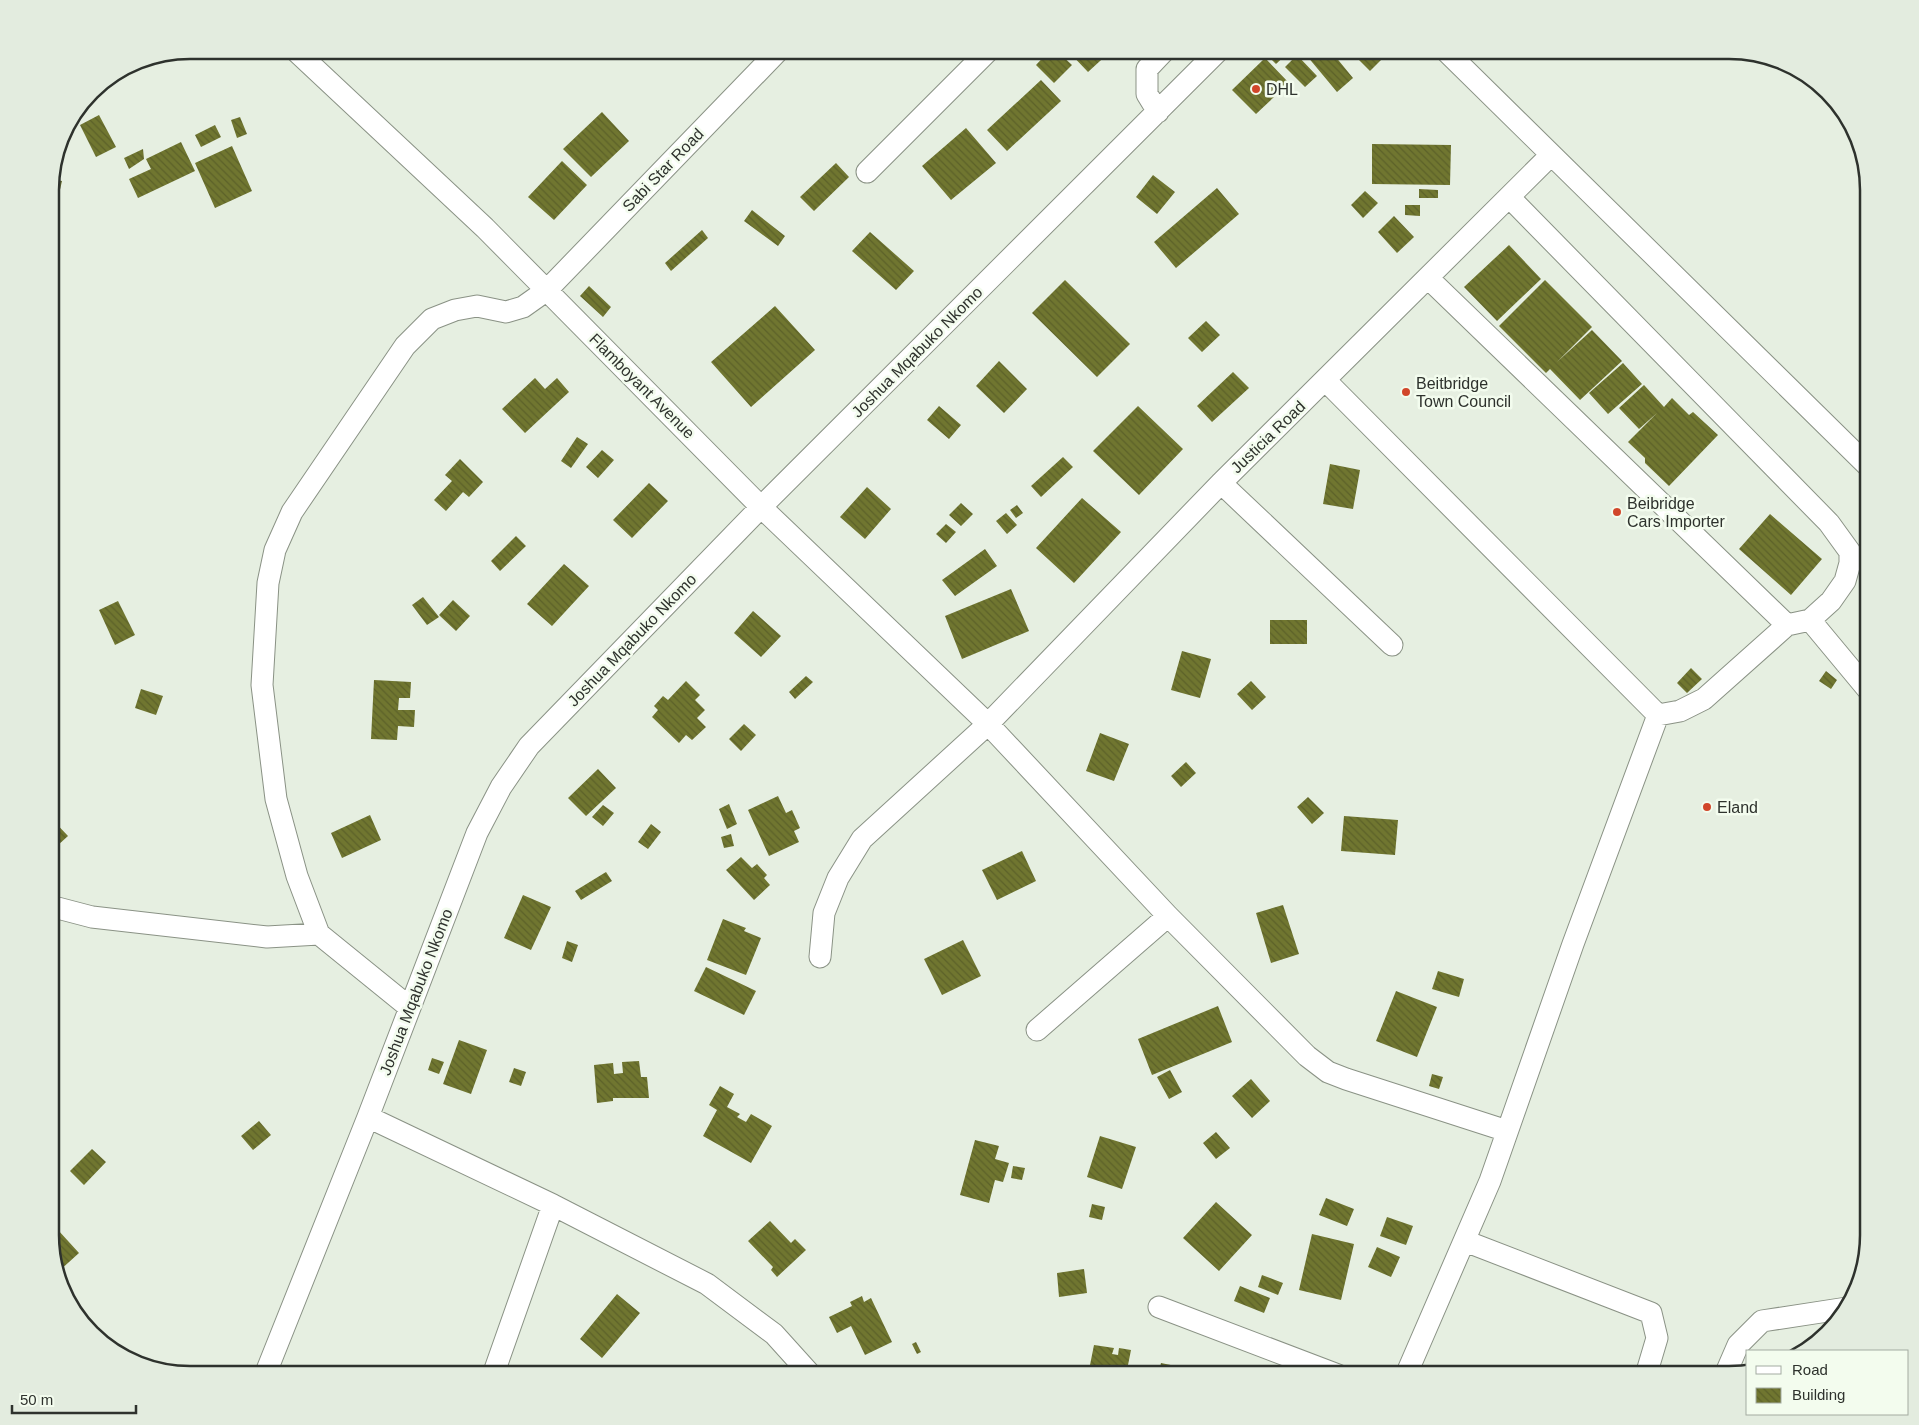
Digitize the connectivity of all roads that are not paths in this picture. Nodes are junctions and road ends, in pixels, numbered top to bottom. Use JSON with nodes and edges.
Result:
{"nodes":[{"id":1,"x":303,"y":59,"type":"edge"},
{"id":2,"x":770,"y":59,"type":"edge"},
{"id":3,"x":980,"y":59,"type":"edge"},
{"id":4,"x":1156,"y":59,"type":"edge"},
{"id":5,"x":1210,"y":59,"type":"edge"},
{"id":6,"x":1454,"y":59,"type":"edge"},
{"id":7,"x":1158,"y":112,"type":"junction"},
{"id":8,"x":1551,"y":155,"type":"junction"},
{"id":9,"x":867,"y":172,"type":"dead end"},
{"id":10,"x":1510,"y":198,"type":"junction"},
{"id":11,"x":1428,"y":278,"type":"junction"},
{"id":12,"x":547,"y":290,"type":"junction"},
{"id":13,"x":1326,"y":380,"type":"junction"},
{"id":14,"x":1860,"y":459,"type":"edge"},
{"id":15,"x":1221,"y":483,"type":"junction"},
{"id":16,"x":761,"y":507,"type":"junction"},
{"id":17,"x":1810,"y":620,"type":"junction"},
{"id":18,"x":1786,"y":625,"type":"junction"},
{"id":19,"x":1392,"y":645,"type":"dead end"},
{"id":20,"x":1860,"y":680,"type":"edge"},
{"id":21,"x":1658,"y":715,"type":"junction"},
{"id":22,"x":988,"y":724,"type":"junction"},
{"id":23,"x":59,"y":908,"type":"edge"},
{"id":24,"x":1168,"y":916,"type":"junction"},
{"id":25,"x":319,"y":934,"type":"junction"},
{"id":26,"x":820,"y":957,"type":"dead end"},
{"id":27,"x":409,"y":1007,"type":"junction"},
{"id":28,"x":1037,"y":1030,"type":"dead end"},
{"id":29,"x":368,"y":1117,"type":"junction"},
{"id":30,"x":1507,"y":1131,"type":"junction"},
{"id":31,"x":553,"y":1205,"type":"junction"},
{"id":32,"x":1465,"y":1240,"type":"junction"},
{"id":33,"x":1159,"y":1307,"type":"dead end"},
{"id":34,"x":1837,"y":1310,"type":"edge"},
{"id":35,"x":269,"y":1366,"type":"edge"},
{"id":36,"x":495,"y":1366,"type":"edge"},
{"id":37,"x":803,"y":1366,"type":"edge"},
{"id":38,"x":1314,"y":1366,"type":"edge"},
{"id":39,"x":1410,"y":1366,"type":"edge"},
{"id":40,"x":1648,"y":1366,"type":"edge"},
{"id":41,"x":1729,"y":1366,"type":"edge"}],
"edges":[{"from":1,"to":12,"type":"street","name":"Flamboyant Avenue"},
{"from":2,"to":12,"type":"street","name":"Sabi Star Road"},
{"from":3,"to":9,"type":"street"},
{"from":4,"to":7,"type":"street"},
{"from":5,"to":7,"type":"street","name":"Joshua Mqabuko Nkomo"},
{"from":6,"to":8,"type":"street"},
{"from":7,"to":16,"type":"street","name":"Joshua Mqabuko Nkomo"},
{"from":8,"to":10,"type":"street","name":"Justicia Road"},
{"from":8,"to":14,"type":"street"},
{"from":10,"to":11,"type":"street","name":"Justicia Road"},
{"from":10,"to":17,"type":"street"},
{"from":11,"to":13,"type":"street","name":"Justicia Road"},
{"from":11,"to":18,"type":"street"},
{"from":12,"to":16,"type":"street","name":"Flamboyant Avenue"},
{"from":12,"to":25,"type":"street","name":"Sabi Star Road"},
{"from":13,"to":15,"type":"street","name":"Justicia Road"},
{"from":13,"to":21,"type":"street"},
{"from":15,"to":19,"type":"street"},
{"from":15,"to":22,"type":"street","name":"Justicia Road"},
{"from":16,"to":22,"type":"street","name":"Flamboyant Avenue"},
{"from":16,"to":27,"type":"street","name":"Joshua Mqabuko Nkomo"},
{"from":17,"to":18,"type":"street"},
{"from":17,"to":20,"type":"street"},
{"from":18,"to":21,"type":"street"},
{"from":21,"to":30,"type":"street"},
{"from":22,"to":24,"type":"street","name":"Flamboyant Avenue"},
{"from":22,"to":26,"type":"street","name":"Justicia Road"},
{"from":23,"to":25,"type":"street"},
{"from":24,"to":28,"type":"street"},
{"from":24,"to":30,"type":"street","name":"Flamboyant Avenue"},
{"from":25,"to":27,"type":"street"},
{"from":27,"to":29,"type":"street","name":"Joshua Mqabuko Nkomo"},
{"from":29,"to":31,"type":"street"},
{"from":29,"to":35,"type":"street","name":"Joshua Mqabuko Nkomo"},
{"from":30,"to":32,"type":"street"},
{"from":31,"to":36,"type":"street"},
{"from":31,"to":37,"type":"street"},
{"from":32,"to":39,"type":"street"},
{"from":32,"to":40,"type":"street"},
{"from":33,"to":38,"type":"street"},
{"from":34,"to":41,"type":"street"}]}
